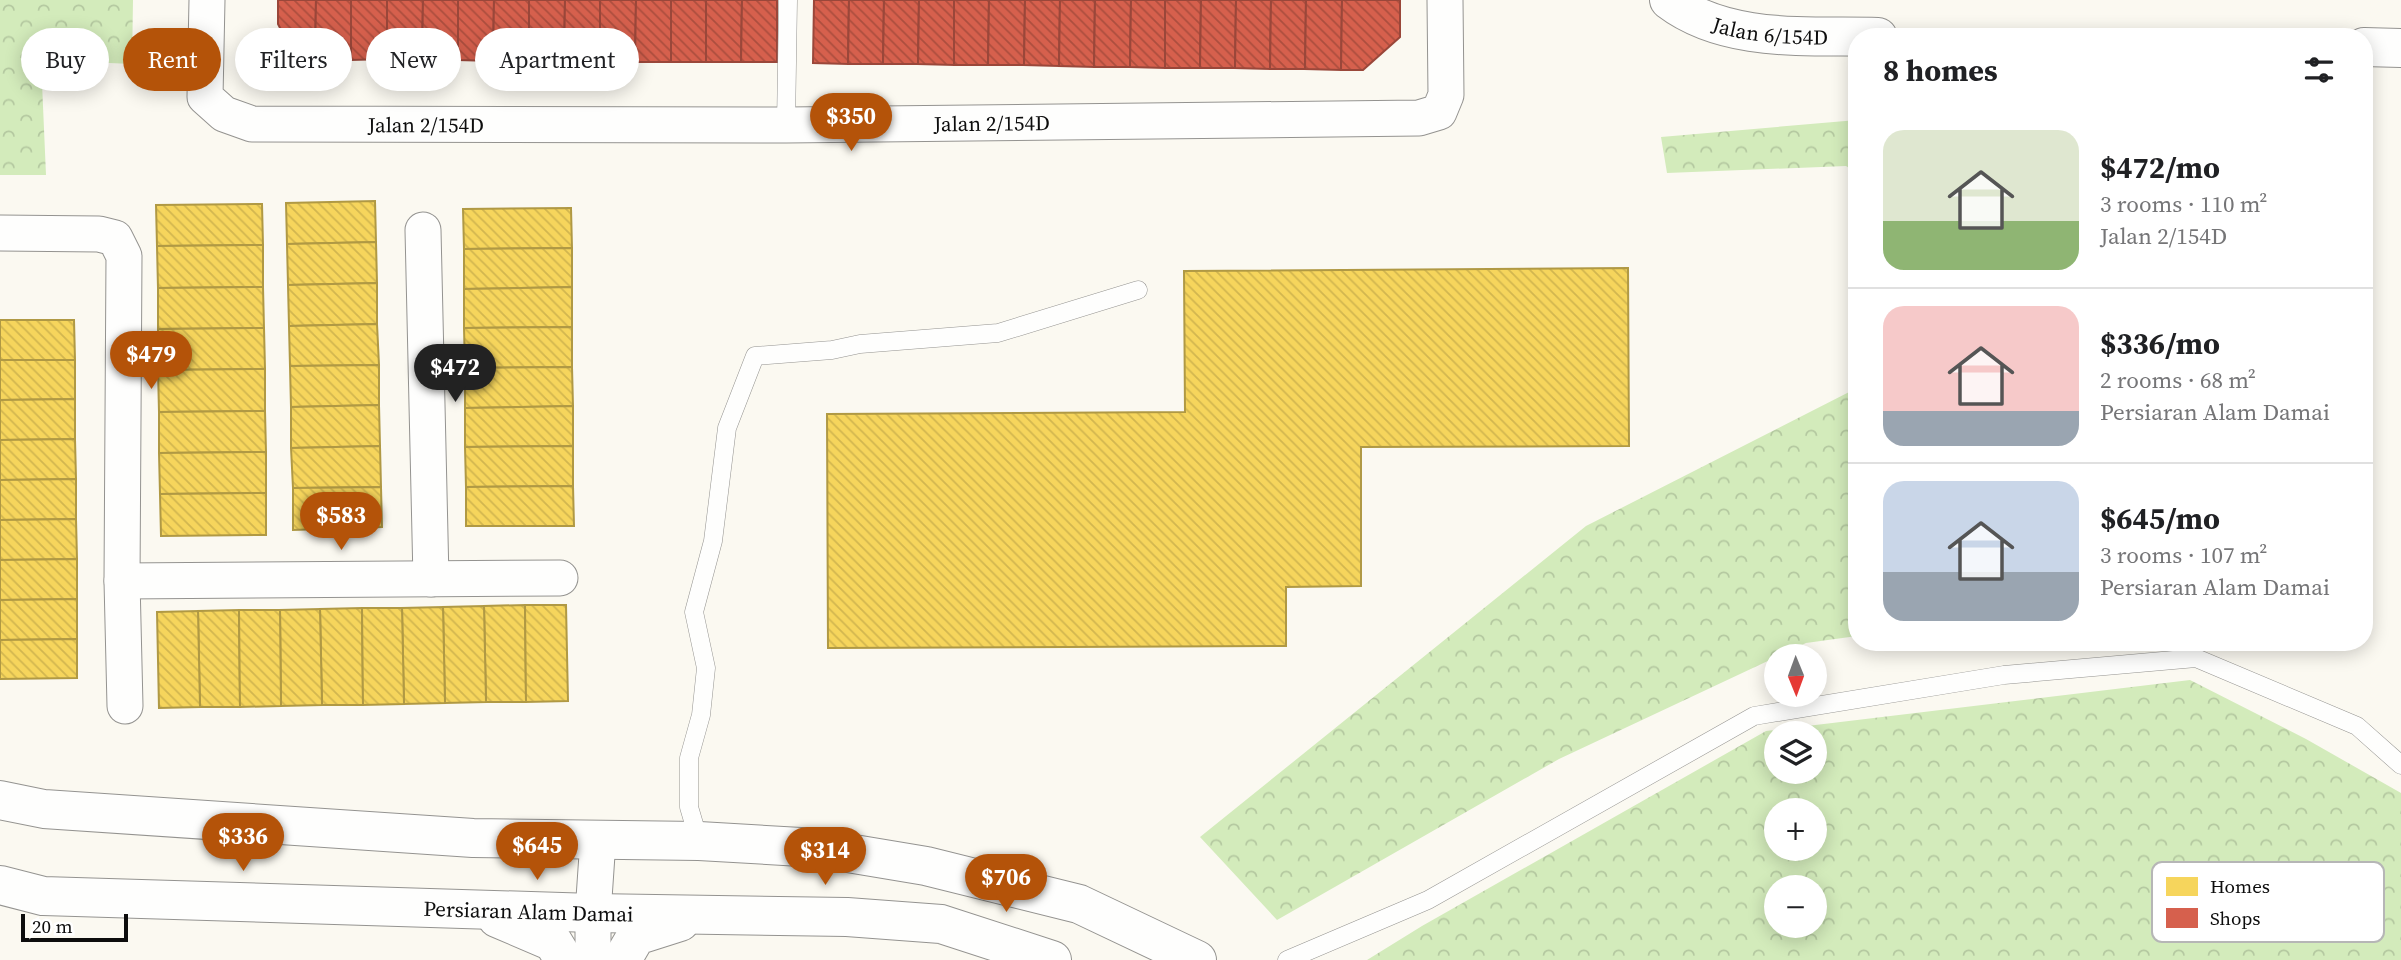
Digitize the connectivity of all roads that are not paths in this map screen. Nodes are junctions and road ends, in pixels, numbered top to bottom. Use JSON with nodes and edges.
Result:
{"nodes":[{"id":1,"x":207,"y":0,"type":"edge"},
{"id":2,"x":788,"y":0,"type":"edge"},
{"id":3,"x":1445,"y":0,"type":"edge"},
{"id":4,"x":1669,"y":0,"type":"edge"},
{"id":5,"x":1848,"y":36,"type":"edge"},
{"id":6,"x":2373,"y":47,"type":"edge"},
{"id":7,"x":2401,"y":48,"type":"edge"},
{"id":8,"x":786,"y":125,"type":"junction"},
{"id":9,"x":423,"y":230,"type":"dead end"},
{"id":10,"x":0,"y":233,"type":"edge"},
{"id":11,"x":1138,"y":290,"type":"dead end"},
{"id":12,"x":560,"y":578,"type":"dead end"},
{"id":13,"x":431,"y":579,"type":"junction"},
{"id":14,"x":122,"y":581,"type":"junction"},
{"id":15,"x":125,"y":706,"type":"dead end"},
{"id":16,"x":2401,"y":765,"type":"edge"},
{"id":17,"x":0,"y":800,"type":"edge"},
{"id":18,"x":598,"y":840,"type":"junction"},
{"id":19,"x":699,"y":841,"type":"junction"},
{"id":20,"x":0,"y":885,"type":"edge"},
{"id":21,"x":478,"y":910,"type":"junction"},
{"id":22,"x":593,"y":913,"type":"junction"},
{"id":23,"x":705,"y":915,"type":"junction"},
{"id":24,"x":564,"y":960,"type":"edge"},
{"id":25,"x":593,"y":960,"type":"edge"},
{"id":26,"x":621,"y":960,"type":"edge"},
{"id":27,"x":1052,"y":960,"type":"edge"},
{"id":28,"x":1197,"y":960,"type":"edge"},
{"id":29,"x":1287,"y":960,"type":"edge"}],
"edges":[{"from":1,"to":8,"type":"street","name":"Jalan 2/154D"},
{"from":2,"to":8,"type":"lane"},
{"from":3,"to":8,"type":"street","name":"Jalan 2/154D"},
{"from":4,"to":5,"type":"street","name":"Jalan 6/154D"},
{"from":6,"to":7,"type":"street"},
{"from":9,"to":13,"type":"street"},
{"from":10,"to":14,"type":"street"},
{"from":11,"to":19,"type":"lane"},
{"from":12,"to":13,"type":"street"},
{"from":13,"to":14,"type":"street"},
{"from":14,"to":15,"type":"street"},
{"from":16,"to":29,"type":"lane"},
{"from":17,"to":18,"type":"street"},
{"from":18,"to":19,"type":"street"},
{"from":18,"to":22,"type":"street"},
{"from":19,"to":28,"type":"street"},
{"from":20,"to":21,"type":"street","name":"Persiaran Alam Damai"},
{"from":21,"to":22,"type":"street","name":"Persiaran Alam Damai"},
{"from":21,"to":24,"type":"street"},
{"from":22,"to":23,"type":"street","name":"Persiaran Alam Damai"},
{"from":22,"to":25,"type":"street"},
{"from":23,"to":26,"type":"street"},
{"from":23,"to":27,"type":"street","name":"Persiaran Alam Damai"}]}
